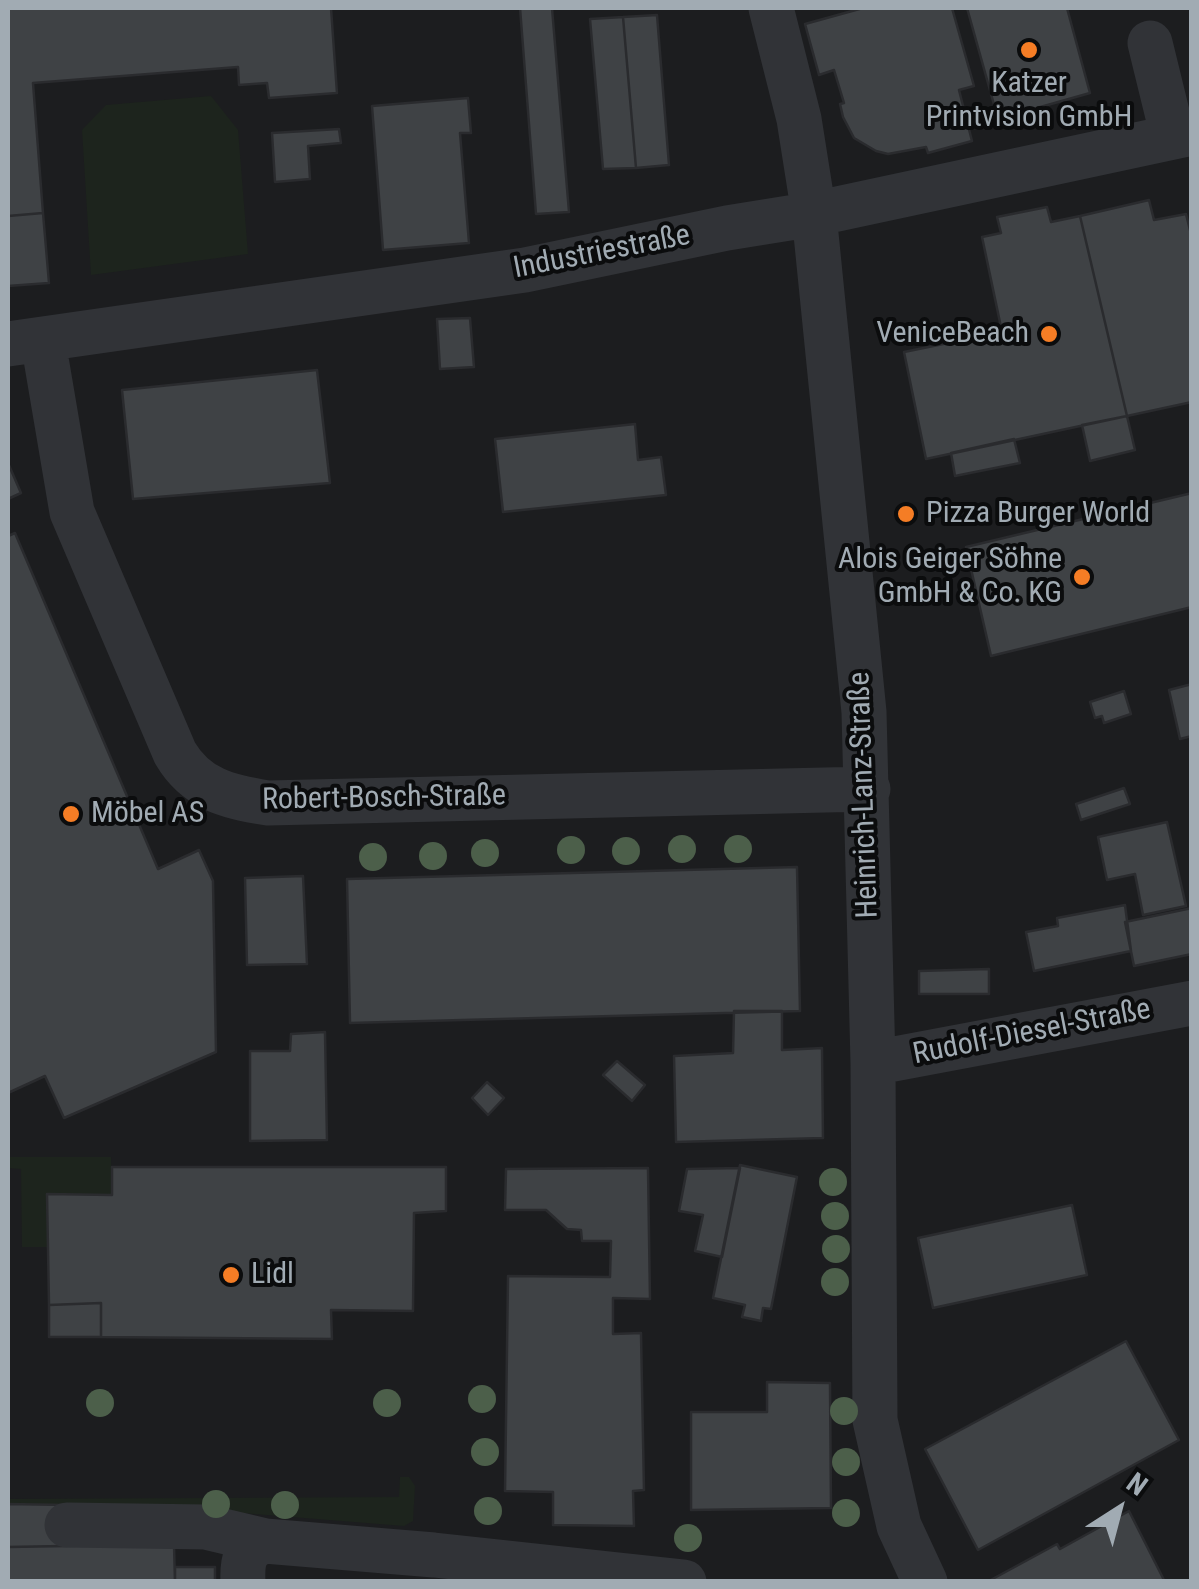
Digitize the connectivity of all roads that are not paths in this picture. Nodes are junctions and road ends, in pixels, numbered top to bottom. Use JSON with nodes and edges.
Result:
{"nodes":[{"id":1,"x":771,"y":8,"type":"edge"},
{"id":2,"x":1150,"y":44,"type":"dead end"},
{"id":3,"x":1182,"y":135,"type":"edge"},
{"id":4,"x":814,"y":214,"type":"junction"},
{"id":5,"x":25,"y":342,"type":"edge"},
{"id":6,"x":868,"y":789,"type":"junction"},
{"id":7,"x":1192,"y":1002,"type":"edge"},
{"id":8,"x":873,"y":1063,"type":"junction"},
{"id":9,"x":67,"y":1525,"type":"dead end"},
{"id":10,"x":250,"y":1561,"type":"edge"},
{"id":11,"x":684,"y":1582,"type":"edge"},
{"id":12,"x":925,"y":1582,"type":"edge"}],
"edges":[{"from":1,"to":4,"type":"street","name":"Heinrich-Lanz-Straße"},
{"from":2,"to":3,"type":"street"},
{"from":3,"to":4,"type":"street","name":"Industriestraße"},
{"from":4,"to":5,"type":"street","name":"Industriestraße"},
{"from":4,"to":6,"type":"street","name":"Heinrich-Lanz-Straße"},
{"from":5,"to":6,"type":"street","name":"Robert-Bosch-Straße"},
{"from":6,"to":8,"type":"street","name":"Heinrich-Lanz-Straße"},
{"from":7,"to":8,"type":"street","name":"Rudolf-Diesel-Straße"},
{"from":8,"to":12,"type":"street","name":"Heinrich-Lanz-Straße"},
{"from":9,"to":10,"type":"street"},
{"from":10,"to":11,"type":"street"}]}
